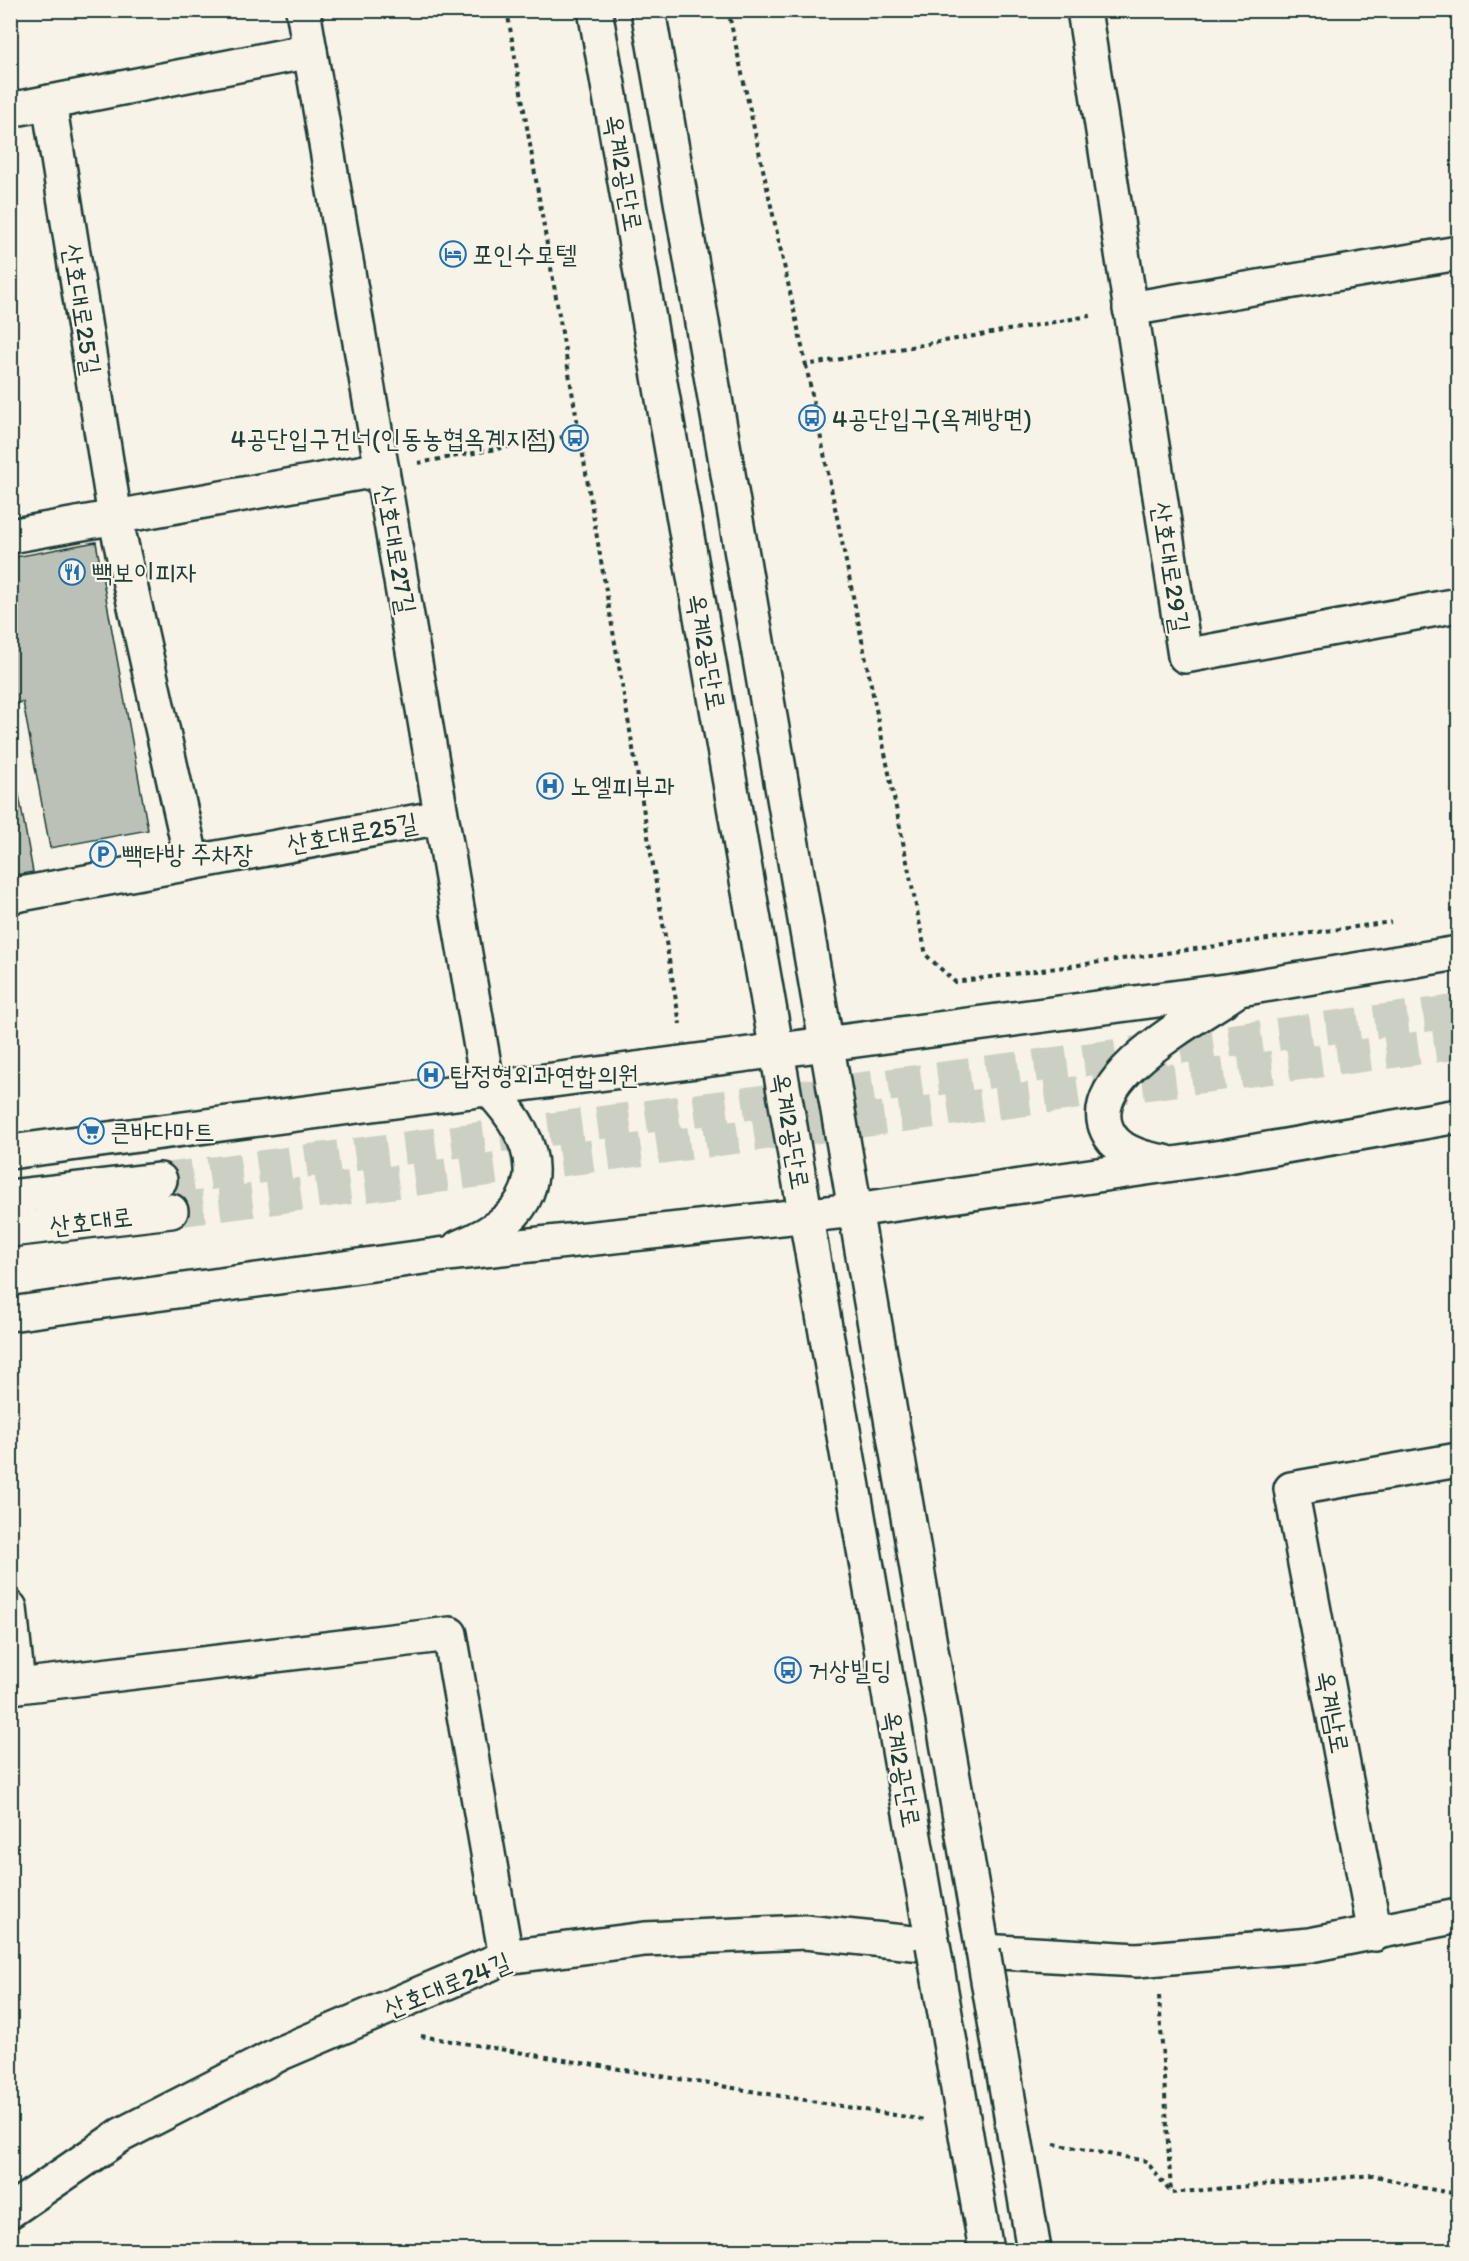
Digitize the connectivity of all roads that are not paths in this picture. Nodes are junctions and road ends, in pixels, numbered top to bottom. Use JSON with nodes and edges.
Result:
{"nodes":[{"id":1,"x":303,"y":10,"type":"edge"},
{"id":2,"x":595,"y":10,"type":"edge"},
{"id":3,"x":648,"y":10,"type":"edge"},
{"id":4,"x":1084,"y":10,"type":"edge"},
{"id":5,"x":310,"y":51,"type":"junction"},
{"id":6,"x":49,"y":102,"type":"junction"},
{"id":7,"x":10,"y":110,"type":"edge"},
{"id":8,"x":1458,"y":253,"type":"edge"},
{"id":9,"x":1130,"y":309,"type":"junction"},
{"id":10,"x":382,"y":469,"type":"junction"},
{"id":11,"x":115,"y":517,"type":"junction"},
{"id":12,"x":10,"y":536,"type":"edge"},
{"id":13,"x":1458,"y":604,"type":"edge"},
{"id":14,"x":441,"y":817,"type":"junction"},
{"id":15,"x":192,"y":862,"type":"junction"},
{"id":16,"x":10,"y":896,"type":"edge"},
{"id":17,"x":1458,"y":953,"type":"edge"},
{"id":18,"x":1240,"y":989,"type":"junction"},
{"id":19,"x":826,"y":1044,"type":"junction"},
{"id":20,"x":777,"y":1050,"type":"junction"},
{"id":21,"x":488,"y":1088,"type":"junction"},
{"id":22,"x":1458,"y":1116,"type":"edge"},
{"id":23,"x":10,"y":1152,"type":"edge"},
{"id":24,"x":1178,"y":1163,"type":"junction"},
{"id":25,"x":160,"y":1180,"type":"tunnel mouth"},
{"id":26,"x":10,"y":1197,"type":"edge"},
{"id":27,"x":855,"y":1210,"type":"junction"},
{"id":28,"x":171,"y":1211,"type":"tunnel mouth"},
{"id":29,"x":806,"y":1217,"type":"junction"},
{"id":30,"x":10,"y":1230,"type":"edge"},
{"id":31,"x":438,"y":1256,"type":"junction"},
{"id":32,"x":10,"y":1314,"type":"edge"},
{"id":33,"x":1458,"y":1460,"type":"edge"},
{"id":34,"x":10,"y":1608,"type":"edge"},
{"id":35,"x":14,"y":1686,"type":"edge"},
{"id":36,"x":1458,"y":1916,"type":"edge"},
{"id":37,"x":1375,"y":1934,"type":"junction"},
{"id":38,"x":933,"y":1945,"type":"junction"},
{"id":39,"x":983,"y":1951,"type":"junction"},
{"id":40,"x":506,"y":1957,"type":"junction"},
{"id":41,"x":10,"y":2211,"type":"edge"},
{"id":42,"x":986,"y":2250,"type":"edge"},
{"id":43,"x":1034,"y":2250,"type":"edge"}],
"edges":[{"from":1,"to":5,"type":"street","name":"산호대로27길"},
{"from":2,"to":20,"type":"street","name":"옥계2공단로"},
{"from":3,"to":19,"type":"street","name":"옥계2공단로"},
{"from":4,"to":9,"type":"street","name":"산호대로29길"},
{"from":5,"to":6,"type":"street"},
{"from":5,"to":10,"type":"street","name":"산호대로27길"},
{"from":6,"to":7,"type":"street"},
{"from":6,"to":11,"type":"street","name":"산호대로25길"},
{"from":8,"to":9,"type":"street"},
{"from":9,"to":13,"type":"street","name":"산호대로29길"},
{"from":10,"to":11,"type":"street"},
{"from":10,"to":14,"type":"street","name":"산호대로27길"},
{"from":11,"to":12,"type":"street"},
{"from":11,"to":15,"type":"street","name":"산호대로25길"},
{"from":14,"to":15,"type":"street","name":"산호대로25길"},
{"from":14,"to":21,"type":"street","name":"산호대로27길"},
{"from":15,"to":16,"type":"street","name":"산호대로25길"},
{"from":17,"to":18,"type":"street"},
{"from":18,"to":19,"type":"street"},
{"from":18,"to":24,"type":"street"},
{"from":19,"to":20,"type":"street"},
{"from":19,"to":27,"type":"street","name":"옥계2공단로"},
{"from":20,"to":21,"type":"street"},
{"from":20,"to":29,"type":"street","name":"옥계2공단로"},
{"from":21,"to":23,"type":"street"},
{"from":21,"to":31,"type":"street"},
{"from":22,"to":24,"type":"street"},
{"from":24,"to":27,"type":"street"},
{"from":25,"to":26,"type":"street","name":"산호대로"},
{"from":27,"to":29,"type":"street"},
{"from":27,"to":39,"type":"street","name":"옥계2공단로"},
{"from":28,"to":30,"type":"street","name":"산호대로"},
{"from":29,"to":31,"type":"street"},
{"from":29,"to":38,"type":"street","name":"옥계2공단로"},
{"from":31,"to":32,"type":"street"},
{"from":33,"to":37,"type":"street","name":"옥계남로"},
{"from":34,"to":35,"type":"street"},
{"from":35,"to":40,"type":"street"},
{"from":36,"to":37,"type":"street"},
{"from":37,"to":39,"type":"street"},
{"from":38,"to":40,"type":"street","name":"산호대로24길"},
{"from":38,"to":42,"type":"street","name":"옥계2공단로","bridge":true},
{"from":39,"to":43,"type":"street","name":"옥계2공단로","bridge":true},
{"from":40,"to":41,"type":"street","name":"산호대로24길"}]}
